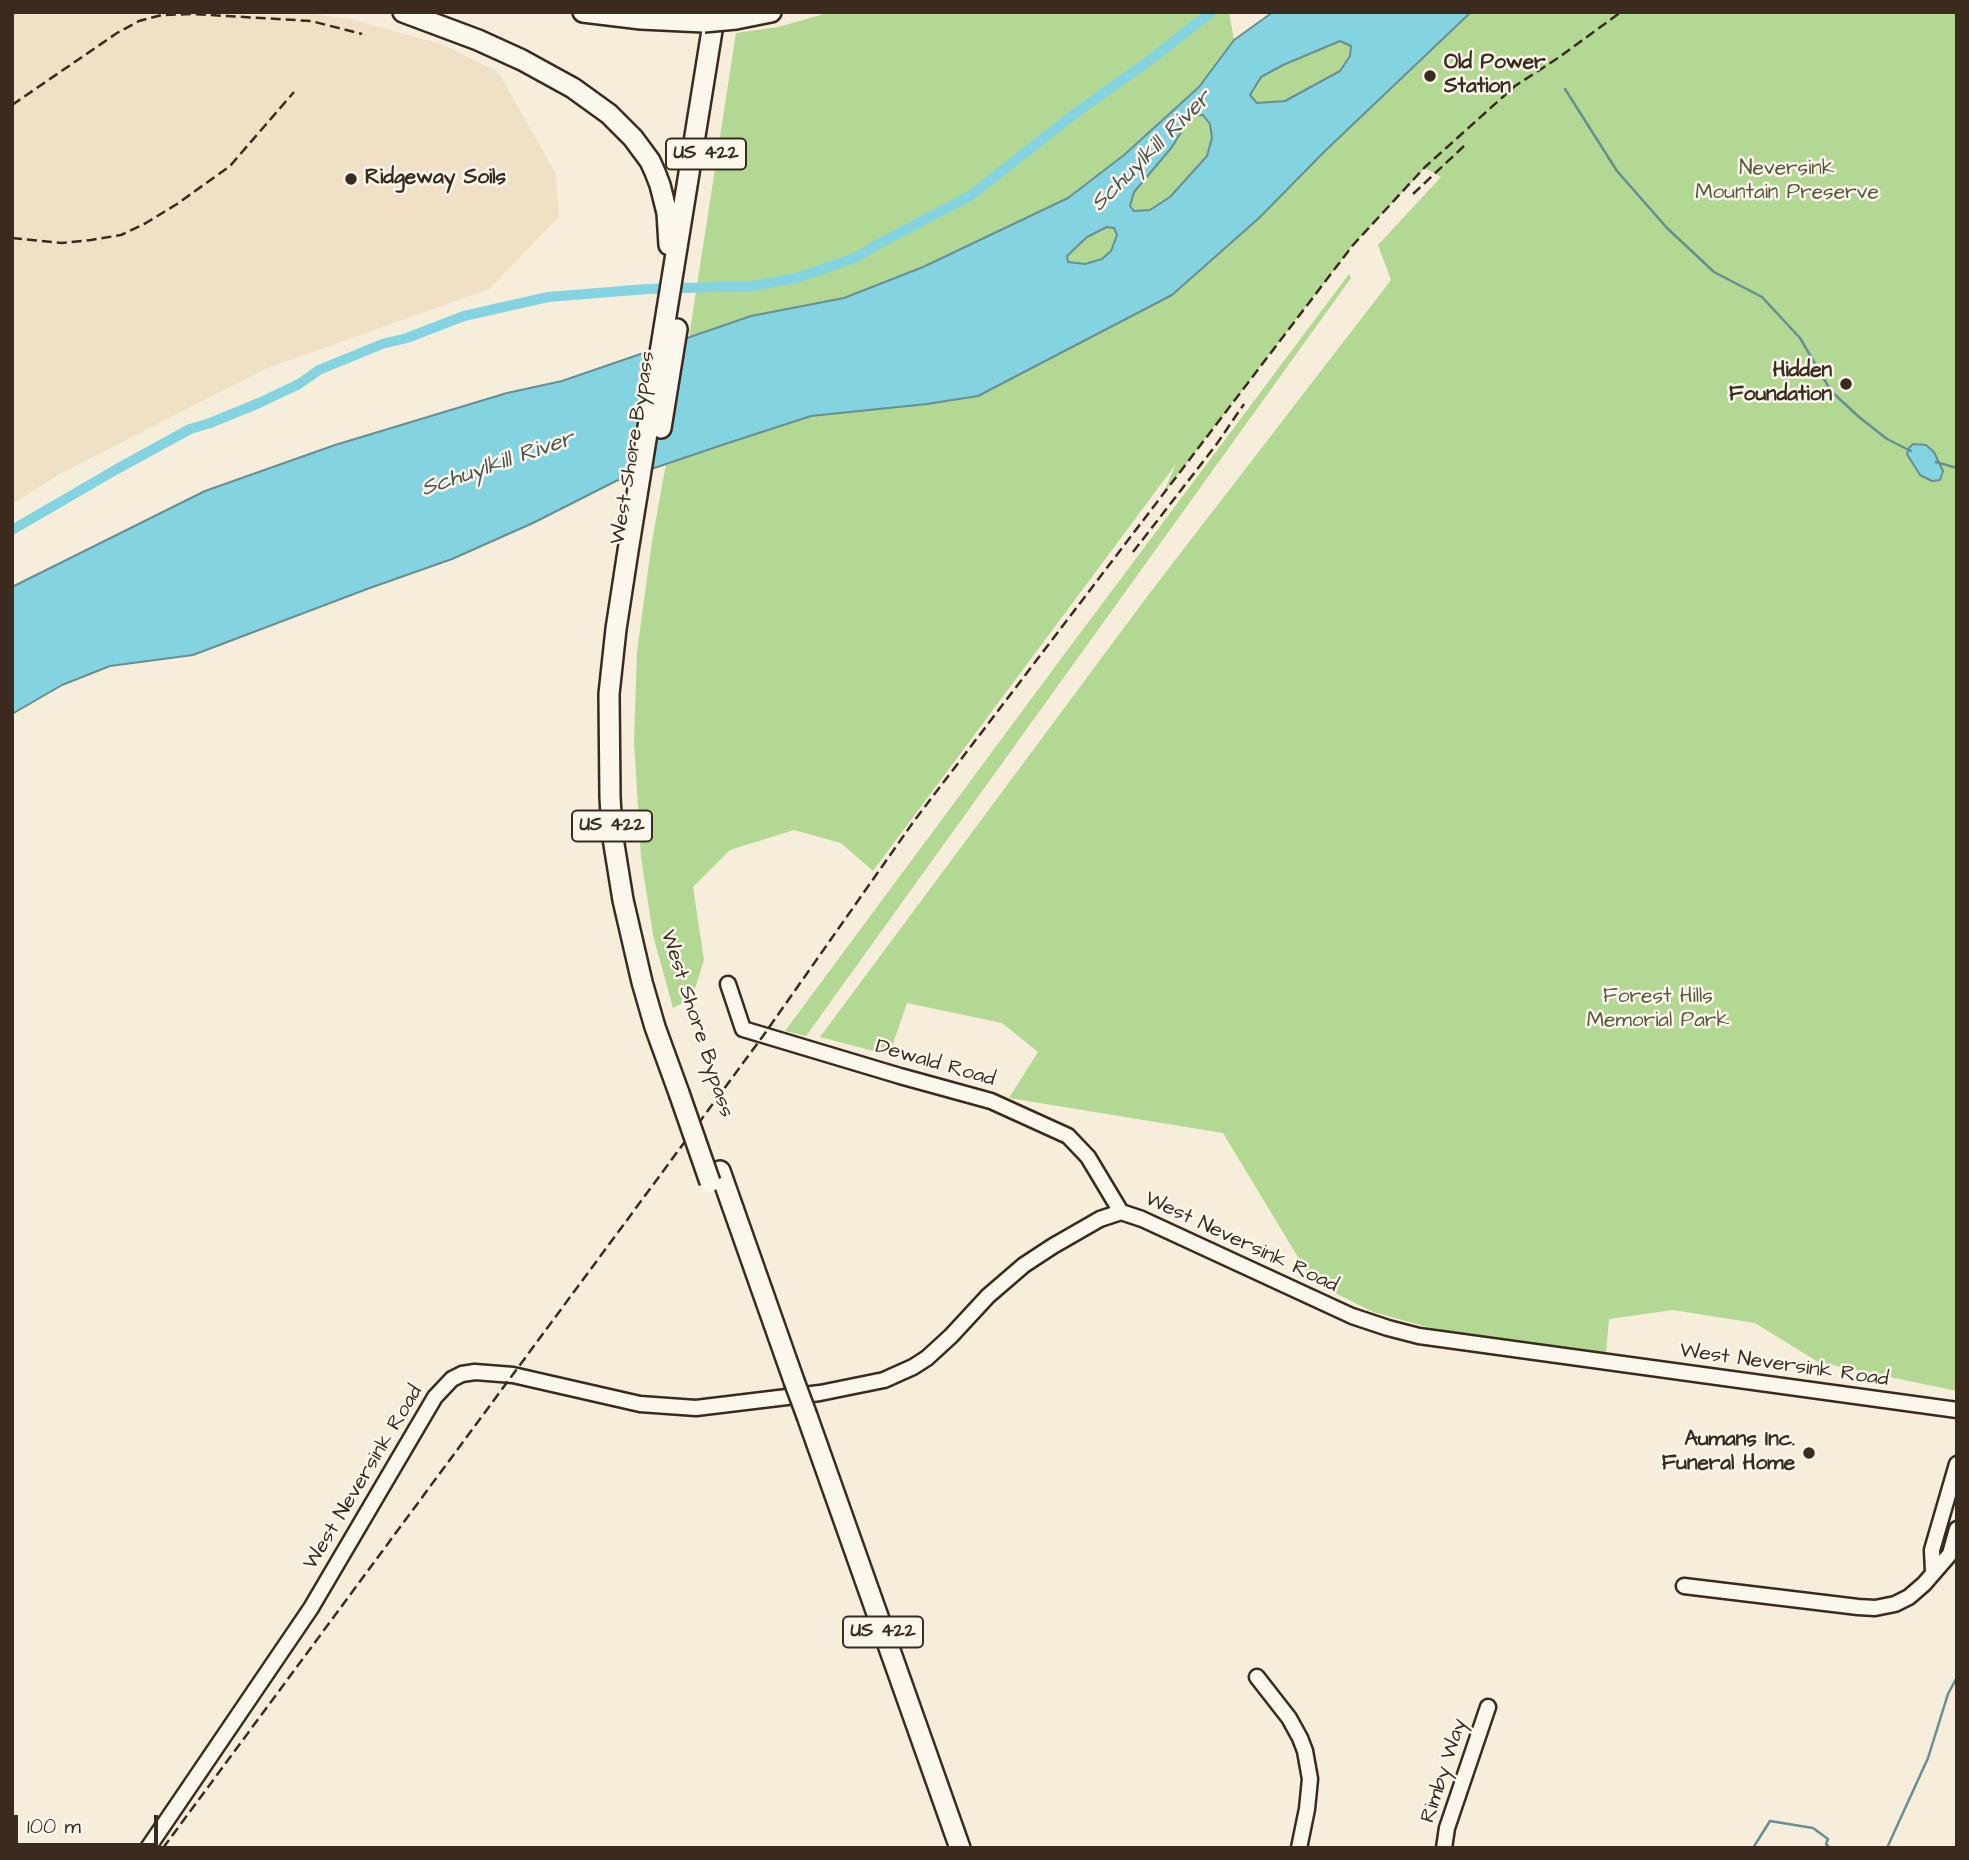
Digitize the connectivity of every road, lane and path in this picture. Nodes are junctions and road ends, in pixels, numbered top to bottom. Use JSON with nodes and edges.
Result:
{"nodes":[{"id":1,"x":403,"y":12,"type":"edge"},
{"id":2,"x":583,"y":12,"type":"edge"},
{"id":3,"x":663,"y":12,"type":"edge"},
{"id":4,"x":771,"y":12,"type":"edge"},
{"id":5,"x":717,"y":15,"type":"edge"},
{"id":6,"x":675,"y":276,"type":"junction"},
{"id":7,"x":634,"y":549,"type":"junction"},
{"id":8,"x":728,"y":984,"type":"dead end"},
{"id":9,"x":1121,"y":1212,"type":"junction"},
{"id":10,"x":1957,"y":1410,"type":"edge"},
{"id":11,"x":801,"y":1417,"type":"junction"},
{"id":12,"x":1957,"y":1464,"type":"edge"},
{"id":13,"x":1957,"y":1529,"type":"edge"},
{"id":14,"x":1933,"y":1572,"type":"junction"},
{"id":15,"x":1684,"y":1586,"type":"dead end"},
{"id":16,"x":1257,"y":1677,"type":"dead end"},
{"id":17,"x":1488,"y":1707,"type":"dead end"},
{"id":18,"x":148,"y":1848,"type":"edge"},
{"id":19,"x":947,"y":1848,"type":"edge"},
{"id":20,"x":960,"y":1848,"type":"edge"},
{"id":21,"x":1299,"y":1848,"type":"edge"},
{"id":22,"x":1444,"y":1848,"type":"edge"}],
"edges":[{"from":1,"to":6,"type":"highway"},
{"from":2,"to":5,"type":"highway"},
{"from":3,"to":5,"type":"highway"},
{"from":4,"to":5,"type":"highway"},
{"from":5,"to":6,"type":"highway","name":"West Shore Bypass","number":"US 422"},
{"from":6,"to":7,"type":"highway","name":"West Shore Bypass","number":"US 422"},
{"from":6,"to":7,"type":"highway","name":"West Shore Bypass","number":"US 422"},
{"from":7,"to":11,"type":"highway","name":"West Shore Bypass","number":"US 422","bridge":true},
{"from":8,"to":9,"type":"street","name":"Dewald Road"},
{"from":9,"to":10,"type":"street","name":"West Neversink Road"},
{"from":9,"to":18,"type":"street","name":"West Neversink Road"},
{"from":11,"to":19,"type":"highway","name":"West Shore Bypass","number":"US 422"},
{"from":11,"to":20,"type":"highway","name":"West Shore Bypass","number":"US 422"},
{"from":12,"to":14,"type":"street"},
{"from":13,"to":14,"type":"street"},
{"from":14,"to":15,"type":"street"},
{"from":16,"to":21,"type":"street"},
{"from":17,"to":22,"type":"street","name":"Rimby Way"}]}
